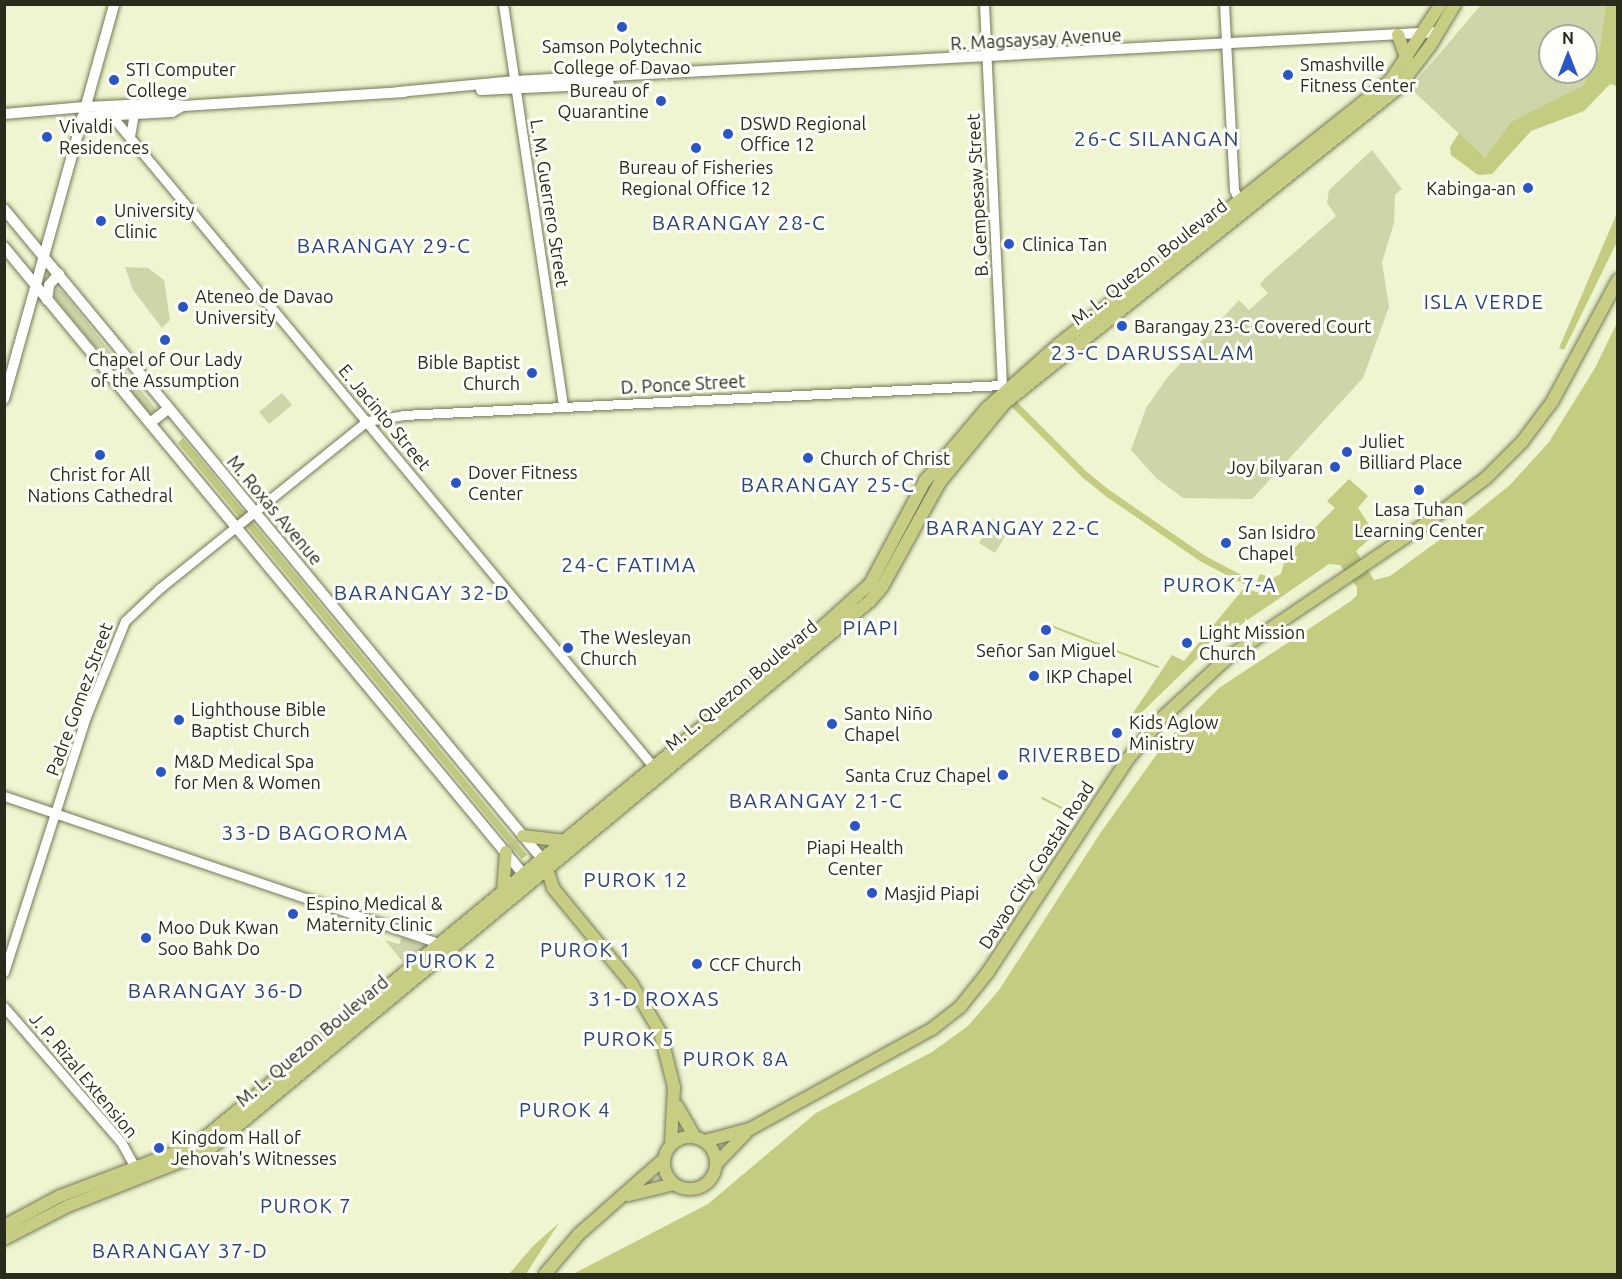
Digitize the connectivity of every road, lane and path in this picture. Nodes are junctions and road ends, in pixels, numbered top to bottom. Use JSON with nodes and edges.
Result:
{"nodes":[{"id":1,"x":114,"y":4,"type":"edge"},
{"id":2,"x":503,"y":4,"type":"edge"},
{"id":3,"x":984,"y":4,"type":"edge"},
{"id":4,"x":1224,"y":4,"type":"edge"},
{"id":5,"x":1441,"y":4,"type":"edge"},
{"id":6,"x":1455,"y":4,"type":"edge"},
{"id":7,"x":1439,"y":32,"type":"junction"},
{"id":8,"x":1424,"y":33,"type":"junction"},
{"id":9,"x":1398,"y":35,"type":"junction"},
{"id":10,"x":1226,"y":45,"type":"junction"},
{"id":11,"x":987,"y":58,"type":"junction"},
{"id":12,"x":1407,"y":60,"type":"junction"},
{"id":13,"x":1394,"y":84,"type":"junction"},
{"id":14,"x":515,"y":85,"type":"junction"},
{"id":15,"x":90,"y":91,"type":"junction"},
{"id":16,"x":104,"y":106,"type":"junction"},
{"id":17,"x":183,"y":106,"type":"junction"},
{"id":18,"x":66,"y":111,"type":"junction"},
{"id":19,"x":84,"y":112,"type":"junction"},
{"id":20,"x":4,"y":114,"type":"edge"},
{"id":21,"x":134,"y":114,"type":"junction"},
{"id":22,"x":111,"y":116,"type":"junction"},
{"id":23,"x":130,"y":136,"type":"junction"},
{"id":24,"x":1239,"y":200,"type":"junction"},
{"id":25,"x":4,"y":209,"type":"edge"},
{"id":26,"x":4,"y":247,"type":"edge"},
{"id":27,"x":43,"y":254,"type":"junction"},
{"id":28,"x":59,"y":274,"type":"junction"},
{"id":29,"x":1617,"y":280,"type":"edge"},
{"id":30,"x":35,"y":285,"type":"junction"},
{"id":31,"x":47,"y":300,"type":"junction"},
{"id":32,"x":1007,"y":390,"type":"junction"},
{"id":33,"x":4,"y":399,"type":"edge"},
{"id":34,"x":563,"y":406,"type":"junction"},
{"id":35,"x":168,"y":409,"type":"junction"},
{"id":36,"x":367,"y":421,"type":"junction"},
{"id":37,"x":150,"y":423,"type":"junction"},
{"id":38,"x":245,"y":519,"type":"junction"},
{"id":39,"x":658,"y":771,"type":"junction"},
{"id":40,"x":4,"y":796,"type":"edge"},
{"id":41,"x":56,"y":814,"type":"junction"},
{"id":42,"x":523,"y":836,"type":"junction"},
{"id":43,"x":566,"y":841,"type":"junction"},
{"id":44,"x":506,"y":852,"type":"junction"},
{"id":45,"x":546,"y":864,"type":"junction"},
{"id":46,"x":528,"y":879,"type":"junction"},
{"id":47,"x":553,"y":888,"type":"junction"},
{"id":48,"x":503,"y":892,"type":"junction"},
{"id":49,"x":441,"y":944,"type":"junction"},
{"id":50,"x":4,"y":972,"type":"edge"},
{"id":51,"x":4,"y":1007,"type":"edge"},
{"id":52,"x":675,"y":1099,"type":"junction"},
{"id":53,"x":750,"y":1129,"type":"junction"},
{"id":54,"x":700,"y":1139,"type":"junction"},
{"id":55,"x":671,"y":1145,"type":"junction"},
{"id":56,"x":664,"y":1160,"type":"junction"},
{"id":57,"x":716,"y":1164,"type":"junction"},
{"id":58,"x":135,"y":1167,"type":"junction"},
{"id":59,"x":674,"y":1184,"type":"junction"},
{"id":60,"x":622,"y":1197,"type":"junction"},
{"id":61,"x":4,"y":1226,"type":"edge"},
{"id":62,"x":4,"y":1239,"type":"edge"},
{"id":63,"x":545,"y":1275,"type":"edge"}],
"edges":[{"from":1,"to":15,"type":"main road"},
{"from":2,"to":14,"type":"street","name":"L. M. Guerrero Street"},
{"from":3,"to":11,"type":"street","name":"B. Gempesaw Street"},
{"from":4,"to":10,"type":"street"},
{"from":5,"to":8,"type":"main road","name":"M. L. Quezon Boulevard"},
{"from":6,"to":7,"type":"main road","name":"M. L. Quezon Boulevard"},
{"from":7,"to":8,"type":"main road","name":"R. Magsaysay Avenue"},
{"from":7,"to":13,"type":"main road","name":"M. L. Quezon Boulevard"},
{"from":8,"to":9,"type":"main road","name":"R. Magsaysay Avenue"},
{"from":8,"to":12,"type":"main road","name":"M. L. Quezon Boulevard"},
{"from":9,"to":10,"type":"main road","name":"R. Magsaysay Avenue"},
{"from":9,"to":12,"type":"main road"},
{"from":10,"to":11,"type":"main road","name":"R. Magsaysay Avenue"},
{"from":10,"to":24,"type":"street"},
{"from":11,"to":14,"type":"main road","name":"R. Magsaysay Avenue"},
{"from":11,"to":32,"type":"street","name":"B. Gempesaw Street"},
{"from":12,"to":13,"type":"main road","name":"M. L. Quezon Boulevard"},
{"from":13,"to":24,"type":"main road","name":"M. L. Quezon Boulevard"},
{"from":13,"to":32,"type":"main road","name":"M. L. Quezon Boulevard"},
{"from":14,"to":17,"type":"main road","name":"R. Magsaysay Avenue"},
{"from":14,"to":34,"type":"street","name":"L. M. Guerrero Street"},
{"from":15,"to":16,"type":"main road"},
{"from":15,"to":18,"type":"main road"},
{"from":15,"to":19,"type":"main road"},
{"from":16,"to":17,"type":"main road","name":"R. Magsaysay Avenue"},
{"from":16,"to":19,"type":"main road","name":"R. Magsaysay Avenue"},
{"from":17,"to":21,"type":"main road","name":"R. Magsaysay Avenue"},
{"from":18,"to":19,"type":"main road"},
{"from":18,"to":20,"type":"main road"},
{"from":19,"to":22,"type":"main road","name":"R. Magsaysay Avenue"},
{"from":19,"to":27,"type":"main road"},
{"from":21,"to":22,"type":"main road","name":"R. Magsaysay Avenue"},
{"from":21,"to":23,"type":"street"},
{"from":22,"to":23,"type":"street","name":"E. Jacinto Street"},
{"from":23,"to":36,"type":"street","name":"E. Jacinto Street"},
{"from":24,"to":32,"type":"main road","name":"M. L. Quezon Boulevard"},
{"from":25,"to":27,"type":"main road","name":"M. Roxas Avenue"},
{"from":26,"to":30,"type":"main road","name":"M. Roxas Avenue"},
{"from":27,"to":28,"type":"main road","name":"M. Roxas Avenue"},
{"from":27,"to":30,"type":"main road"},
{"from":28,"to":31,"type":"main road"},
{"from":28,"to":35,"type":"main road","name":"M. Roxas Avenue"},
{"from":29,"to":53,"type":"main road","name":"Davao City Coastal Road"},
{"from":30,"to":31,"type":"main road","name":"M. Roxas Avenue"},
{"from":30,"to":33,"type":"main road"},
{"from":31,"to":37,"type":"main road","name":"M. Roxas Avenue"},
{"from":32,"to":34,"type":"street","name":"D. Ponce Street"},
{"from":32,"to":39,"type":"main road","name":"M. L. Quezon Boulevard"},
{"from":34,"to":36,"type":"street","name":"D. Ponce Street"},
{"from":35,"to":37,"type":"main road"},
{"from":35,"to":38,"type":"main road","name":"M. Roxas Avenue"},
{"from":36,"to":38,"type":"street","name":"Padre Gomez Street"},
{"from":36,"to":39,"type":"street","name":"E. Jacinto Street"},
{"from":37,"to":38,"type":"main road","name":"M. Roxas Avenue"},
{"from":38,"to":41,"type":"street","name":"Padre Gomez Street"},
{"from":38,"to":42,"type":"main road","name":"M. Roxas Avenue"},
{"from":38,"to":44,"type":"main road","name":"M. Roxas Avenue"},
{"from":39,"to":43,"type":"main road","name":"M. L. Quezon Boulevard"},
{"from":39,"to":45,"type":"main road","name":"M. L. Quezon Boulevard"},
{"from":40,"to":41,"type":"street"},
{"from":41,"to":49,"type":"street"},
{"from":41,"to":50,"type":"street","name":"Padre Gomez Street"},
{"from":42,"to":43,"type":"main road"},
{"from":42,"to":45,"type":"main road","name":"M. Roxas Avenue"},
{"from":43,"to":45,"type":"main road","name":"M. L. Quezon Boulevard"},
{"from":44,"to":46,"type":"main road","name":"M. Roxas Avenue"},
{"from":44,"to":48,"type":"main road"},
{"from":45,"to":46,"type":"main road","name":"M. L. Quezon Boulevard"},
{"from":45,"to":47,"type":"main road"},
{"from":46,"to":47,"type":"main road"},
{"from":46,"to":48,"type":"main road","name":"M. L. Quezon Boulevard"},
{"from":46,"to":62,"type":"main road","name":"M. L. Quezon Boulevard"},
{"from":47,"to":52,"type":"main road"},
{"from":48,"to":49,"type":"main road","name":"M. L. Quezon Boulevard"},
{"from":49,"to":58,"type":"main road","name":"M. L. Quezon Boulevard"},
{"from":51,"to":58,"type":"street","name":"J. P. Rizal Extension"},
{"from":52,"to":54,"type":"main road"},
{"from":52,"to":55,"type":"main road"},
{"from":53,"to":54,"type":"main road","name":"Davao City Coastal Road"},
{"from":53,"to":57,"type":"main road","name":"Davao City Coastal Road"},
{"from":54,"to":55,"type":"main road"},
{"from":54,"to":57,"type":"main road"},
{"from":55,"to":56,"type":"main road"},
{"from":56,"to":59,"type":"main road"},
{"from":56,"to":60,"type":"main road"},
{"from":57,"to":59,"type":"main road"},
{"from":58,"to":61,"type":"main road","name":"M. L. Quezon Boulevard"},
{"from":59,"to":60,"type":"main road"},
{"from":60,"to":63,"type":"main road"}]}
